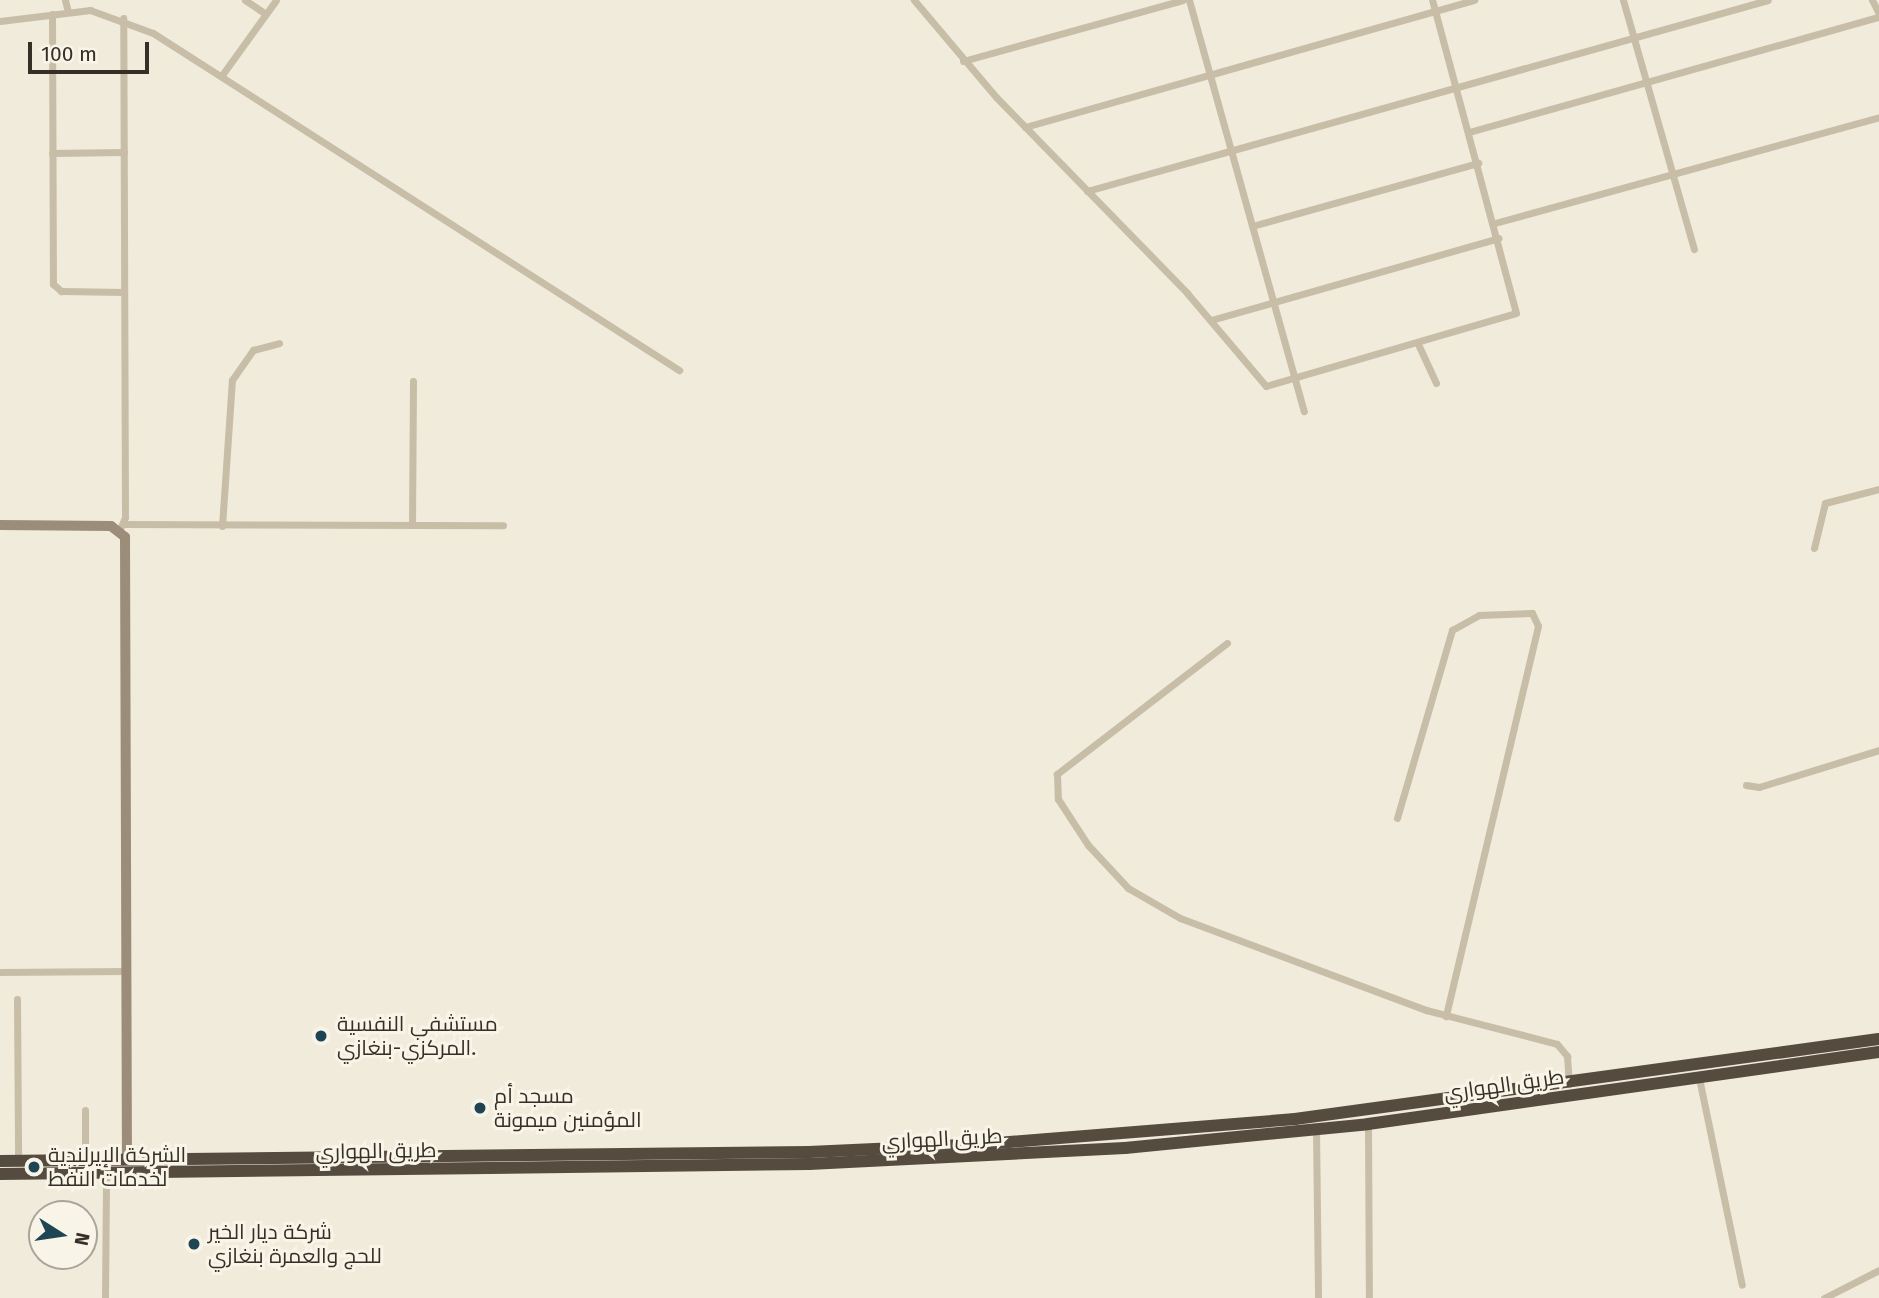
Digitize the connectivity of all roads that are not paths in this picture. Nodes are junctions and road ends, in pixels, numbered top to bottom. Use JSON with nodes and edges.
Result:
{"nodes":[{"id":1,"x":65,"y":0,"type":"edge"},
{"id":2,"x":244,"y":0,"type":"edge"},
{"id":3,"x":276,"y":0,"type":"edge"},
{"id":4,"x":914,"y":0,"type":"edge"},
{"id":5,"x":1183,"y":0,"type":"edge"},
{"id":6,"x":1189,"y":0,"type":"edge"},
{"id":7,"x":1432,"y":0,"type":"edge"},
{"id":8,"x":1474,"y":0,"type":"edge"},
{"id":9,"x":1623,"y":0,"type":"edge"},
{"id":10,"x":1768,"y":0,"type":"edge"},
{"id":11,"x":1872,"y":0,"type":"edge"},
{"id":12,"x":1160,"y":3,"type":"edge"},
{"id":13,"x":1435,"y":11,"type":"junction"},
{"id":14,"x":68,"y":12,"type":"junction"},
{"id":15,"x":52,"y":14,"type":"junction"},
{"id":16,"x":266,"y":14,"type":"junction"},
{"id":17,"x":1879,"y":16,"type":"edge"},
{"id":18,"x":123,"y":18,"type":"junction"},
{"id":19,"x":0,"y":21,"type":"edge"},
{"id":20,"x":1634,"y":37,"type":"junction"},
{"id":21,"x":963,"y":61,"type":"junction"},
{"id":22,"x":222,"y":75,"type":"junction"},
{"id":23,"x":1210,"y":75,"type":"junction"},
{"id":24,"x":1647,"y":83,"type":"junction"},
{"id":25,"x":1456,"y":87,"type":"junction"},
{"id":26,"x":1879,"y":117,"type":"edge"},
{"id":27,"x":1025,"y":127,"type":"junction"},
{"id":28,"x":1469,"y":132,"type":"junction"},
{"id":29,"x":1231,"y":150,"type":"junction"},
{"id":30,"x":124,"y":152,"type":"junction"},
{"id":31,"x":52,"y":153,"type":"junction"},
{"id":32,"x":1478,"y":163,"type":"junction"},
{"id":33,"x":1673,"y":174,"type":"junction"},
{"id":34,"x":1087,"y":191,"type":"junction"},
{"id":35,"x":1495,"y":223,"type":"junction"},
{"id":36,"x":1252,"y":226,"type":"junction"},
{"id":37,"x":1499,"y":238,"type":"junction"},
{"id":38,"x":1694,"y":249,"type":"dead end"},
{"id":39,"x":124,"y":292,"type":"junction"},
{"id":40,"x":1274,"y":302,"type":"junction"},
{"id":41,"x":1211,"y":320,"type":"junction"},
{"id":42,"x":279,"y":343,"type":"dead end"},
{"id":43,"x":1418,"y":344,"type":"junction"},
{"id":44,"x":679,"y":370,"type":"dead end"},
{"id":45,"x":1295,"y":379,"type":"junction"},
{"id":46,"x":413,"y":381,"type":"dead end"},
{"id":47,"x":1436,"y":383,"type":"dead end"},
{"id":48,"x":1304,"y":411,"type":"dead end"},
{"id":49,"x":1879,"y":489,"type":"edge"},
{"id":50,"x":412,"y":525,"type":"junction"},
{"id":51,"x":503,"y":525,"type":"dead end"},
{"id":52,"x":0,"y":526,"type":"edge"},
{"id":53,"x":122,"y":526,"type":"junction"},
{"id":54,"x":222,"y":526,"type":"junction"},
{"id":55,"x":1814,"y":548,"type":"dead end"},
{"id":56,"x":1227,"y":643,"type":"dead end"},
{"id":57,"x":1879,"y":750,"type":"edge"},
{"id":58,"x":1746,"y":785,"type":"dead end"},
{"id":59,"x":1396,"y":818,"type":"dead end"},
{"id":60,"x":126,"y":971,"type":"junction"},
{"id":61,"x":0,"y":972,"type":"edge"},
{"id":62,"x":17,"y":999,"type":"dead end"},
{"id":63,"x":1446,"y":1016,"type":"junction"},
{"id":64,"x":1879,"y":1039,"type":"edge"},
{"id":65,"x":1879,"y":1052,"type":"edge"},
{"id":66,"x":1699,"y":1078,"type":"junction"},
{"id":67,"x":1569,"y":1085,"type":"junction"},
{"id":68,"x":85,"y":1110,"type":"dead end"},
{"id":69,"x":1368,"y":1124,"type":"junction"},
{"id":70,"x":1316,"y":1130,"type":"junction"},
{"id":71,"x":809,"y":1158,"type":"junction"},
{"id":72,"x":85,"y":1160,"type":"junction"},
{"id":73,"x":127,"y":1160,"type":"junction"},
{"id":74,"x":0,"y":1161,"type":"edge"},
{"id":75,"x":18,"y":1161,"type":"junction"},
{"id":76,"x":0,"y":1174,"type":"edge"},
{"id":77,"x":106,"y":1174,"type":"junction"},
{"id":78,"x":1879,"y":1270,"type":"edge"},
{"id":79,"x":1742,"y":1285,"type":"dead end"},
{"id":80,"x":105,"y":1298,"type":"edge"},
{"id":81,"x":1318,"y":1298,"type":"edge"},
{"id":82,"x":1370,"y":1298,"type":"edge"},
{"id":83,"x":1824,"y":1298,"type":"edge"}],
"edges":[{"from":1,"to":14,"type":"street"},
{"from":2,"to":16,"type":"street"},
{"from":3,"to":16,"type":"street"},
{"from":4,"to":21,"type":"street"},
{"from":5,"to":12,"type":"street"},
{"from":6,"to":23,"type":"street"},
{"from":7,"to":13,"type":"street"},
{"from":8,"to":13,"type":"street"},
{"from":9,"to":20,"type":"street"},
{"from":10,"to":20,"type":"street"},
{"from":11,"to":17,"type":"street"},
{"from":12,"to":21,"type":"street"},
{"from":13,"to":23,"type":"street"},
{"from":13,"to":25,"type":"street"},
{"from":14,"to":15,"type":"street"},
{"from":14,"to":18,"type":"street"},
{"from":15,"to":19,"type":"street"},
{"from":15,"to":31,"type":"street"},
{"from":16,"to":22,"type":"street"},
{"from":17,"to":24,"type":"street"},
{"from":18,"to":22,"type":"street"},
{"from":18,"to":30,"type":"street"},
{"from":20,"to":24,"type":"street"},
{"from":20,"to":25,"type":"street"},
{"from":21,"to":27,"type":"street"},
{"from":22,"to":44,"type":"street"},
{"from":23,"to":27,"type":"street"},
{"from":23,"to":29,"type":"street"},
{"from":24,"to":28,"type":"street"},
{"from":24,"to":33,"type":"street"},
{"from":25,"to":28,"type":"street"},
{"from":25,"to":29,"type":"street"},
{"from":26,"to":33,"type":"street"},
{"from":27,"to":34,"type":"street"},
{"from":28,"to":32,"type":"street"},
{"from":29,"to":34,"type":"street"},
{"from":29,"to":36,"type":"street"},
{"from":30,"to":31,"type":"street"},
{"from":30,"to":39,"type":"street"},
{"from":31,"to":39,"type":"street"},
{"from":32,"to":35,"type":"street"},
{"from":32,"to":36,"type":"street"},
{"from":33,"to":35,"type":"street"},
{"from":33,"to":38,"type":"street"},
{"from":34,"to":41,"type":"street"},
{"from":35,"to":37,"type":"street"},
{"from":36,"to":40,"type":"street"},
{"from":37,"to":40,"type":"street"},
{"from":37,"to":43,"type":"street"},
{"from":39,"to":53,"type":"street"},
{"from":40,"to":41,"type":"street"},
{"from":40,"to":45,"type":"street"},
{"from":41,"to":45,"type":"street"},
{"from":42,"to":54,"type":"street"},
{"from":43,"to":45,"type":"street"},
{"from":43,"to":47,"type":"street"},
{"from":45,"to":48,"type":"street"},
{"from":46,"to":50,"type":"street"},
{"from":49,"to":55,"type":"street"},
{"from":50,"to":51,"type":"street"},
{"from":50,"to":54,"type":"street"},
{"from":52,"to":53,"type":"street"},
{"from":53,"to":54,"type":"street"},
{"from":53,"to":60,"type":"street"},
{"from":56,"to":63,"type":"street"},
{"from":57,"to":58,"type":"street"},
{"from":59,"to":63,"type":"street"},
{"from":60,"to":61,"type":"street"},
{"from":60,"to":73,"type":"street"},
{"from":62,"to":75,"type":"street"},
{"from":63,"to":67,"type":"street"},
{"from":64,"to":67,"type":"highway","name":"طريق الهواري"},
{"from":65,"to":66,"type":"highway","name":"طريق الهواري"},
{"from":66,"to":69,"type":"highway","name":"طريق الهواري"},
{"from":66,"to":79,"type":"street"},
{"from":67,"to":71,"type":"highway","name":"طريق الهواري"},
{"from":68,"to":72,"type":"street"},
{"from":69,"to":70,"type":"highway","name":"طريق الهواري"},
{"from":69,"to":82,"type":"street"},
{"from":70,"to":71,"type":"highway","name":"طريق الهواري"},
{"from":70,"to":81,"type":"street"},
{"from":71,"to":73,"type":"highway","name":"طريق الهواري"},
{"from":71,"to":77,"type":"highway","name":"طريق الهواري"},
{"from":72,"to":73,"type":"highway","name":"طريق الهواري"},
{"from":72,"to":75,"type":"highway","name":"طريق الهواري"},
{"from":74,"to":75,"type":"highway","name":"طريق الهواري"},
{"from":76,"to":77,"type":"highway","name":"طريق الهواري"},
{"from":77,"to":80,"type":"street"},
{"from":78,"to":83,"type":"street"}]}
